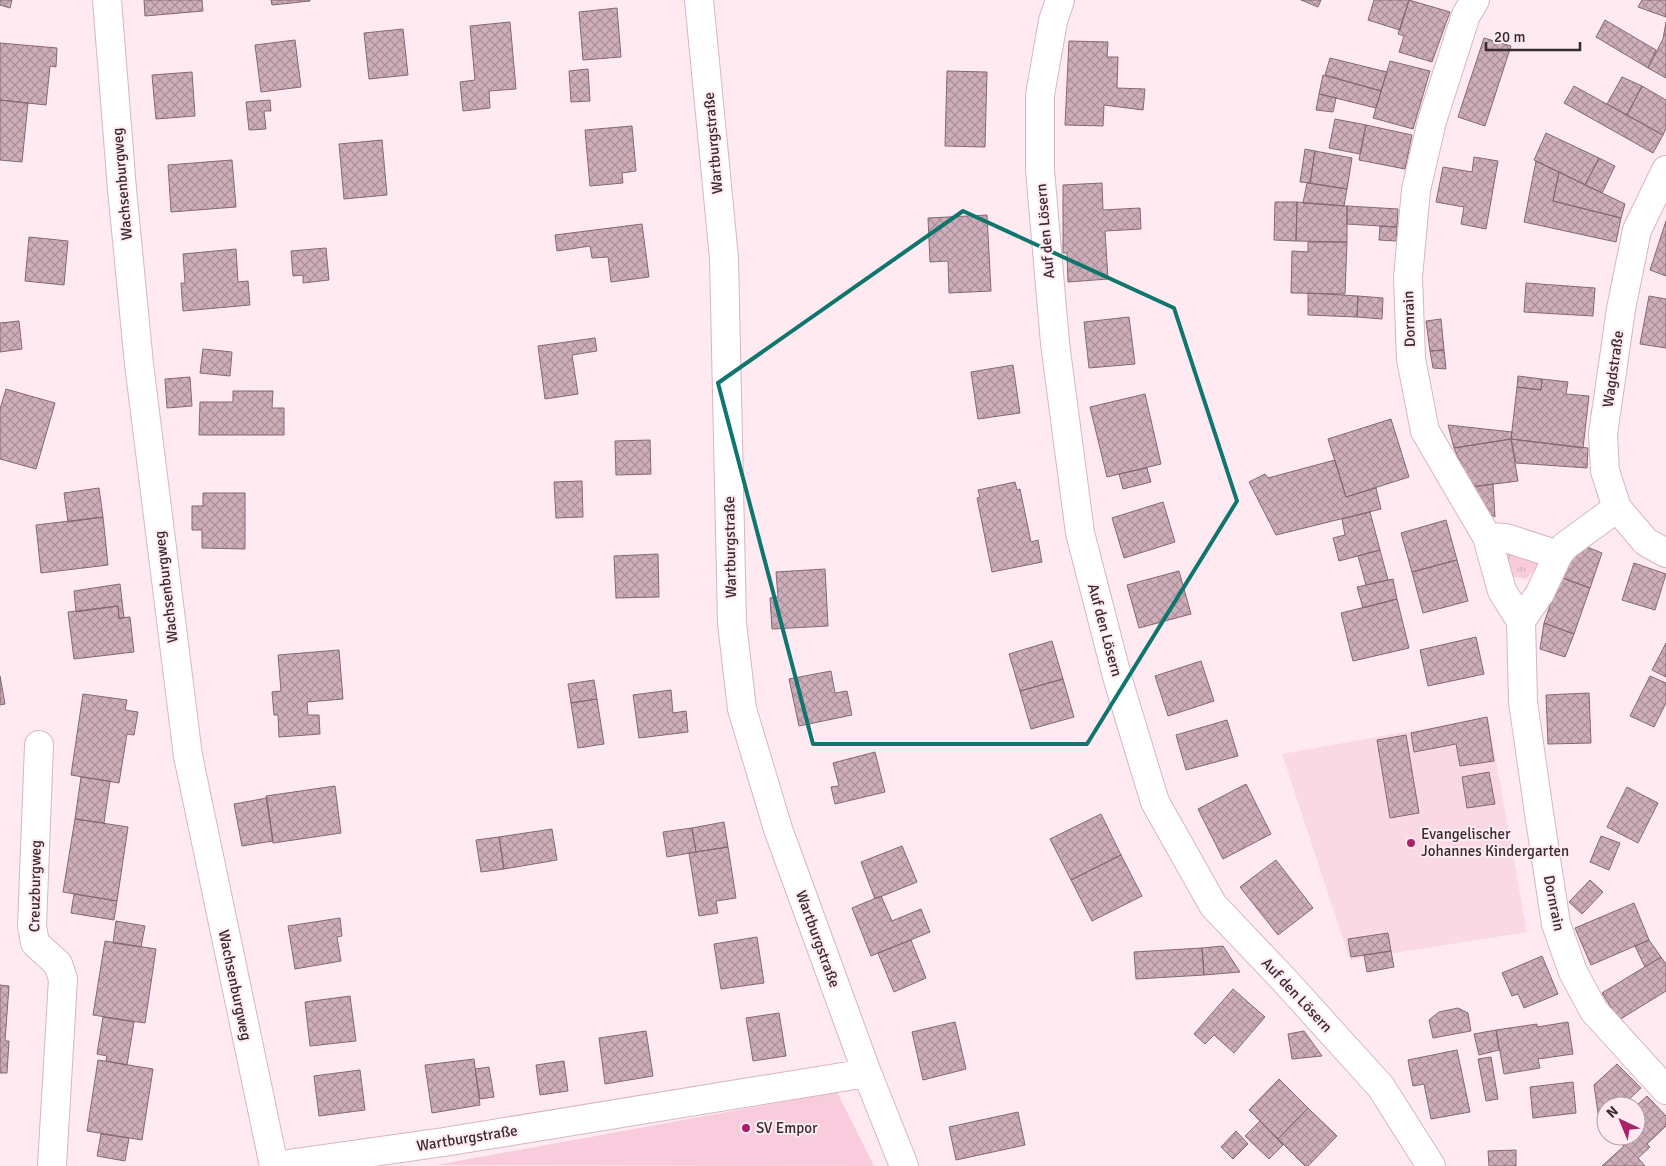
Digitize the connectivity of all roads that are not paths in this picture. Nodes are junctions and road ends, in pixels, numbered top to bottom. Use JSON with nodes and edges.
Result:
{"nodes":[{"id":1,"x":107,"y":0,"type":"edge"},
{"id":2,"x":699,"y":0,"type":"edge"},
{"id":3,"x":1060,"y":0,"type":"edge"},
{"id":4,"x":1475,"y":0,"type":"edge"},
{"id":5,"x":1666,"y":170,"type":"edge"},
{"id":6,"x":1617,"y":508,"type":"junction"},
{"id":7,"x":1487,"y":537,"type":"junction"},
{"id":8,"x":1666,"y":553,"type":"edge"},
{"id":9,"x":1558,"y":555,"type":"junction"},
{"id":10,"x":1521,"y":621,"type":"junction"},
{"id":11,"x":39,"y":745,"type":"dead end"},
{"id":12,"x":867,"y":1074,"type":"junction"},
{"id":13,"x":1666,"y":1090,"type":"edge"},
{"id":14,"x":52,"y":1166,"type":"edge"},
{"id":15,"x":274,"y":1166,"type":"edge"},
{"id":16,"x":904,"y":1166,"type":"edge"},
{"id":17,"x":1431,"y":1166,"type":"edge"}],
"edges":[{"from":1,"to":15,"type":"street","name":"Wachsenburgweg"},
{"from":2,"to":12,"type":"street","name":"Wartburgstraße"},
{"from":3,"to":17,"type":"street","name":"Auf den Lösern"},
{"from":4,"to":7,"type":"street","name":"Dornrain"},
{"from":5,"to":6,"type":"street","name":"Wagdstraße"},
{"from":6,"to":8,"type":"street","name":"Wagdstraße"},
{"from":6,"to":9,"type":"street"},
{"from":7,"to":9,"type":"street"},
{"from":7,"to":10,"type":"street","name":"Dornrain"},
{"from":9,"to":10,"type":"street"},
{"from":10,"to":13,"type":"street","name":"Dornrain"},
{"from":11,"to":14,"type":"street","name":"Creuzburgweg"},
{"from":12,"to":15,"type":"street","name":"Wartburgstraße"},
{"from":12,"to":16,"type":"street","name":"Wartburgstraße"}]}
